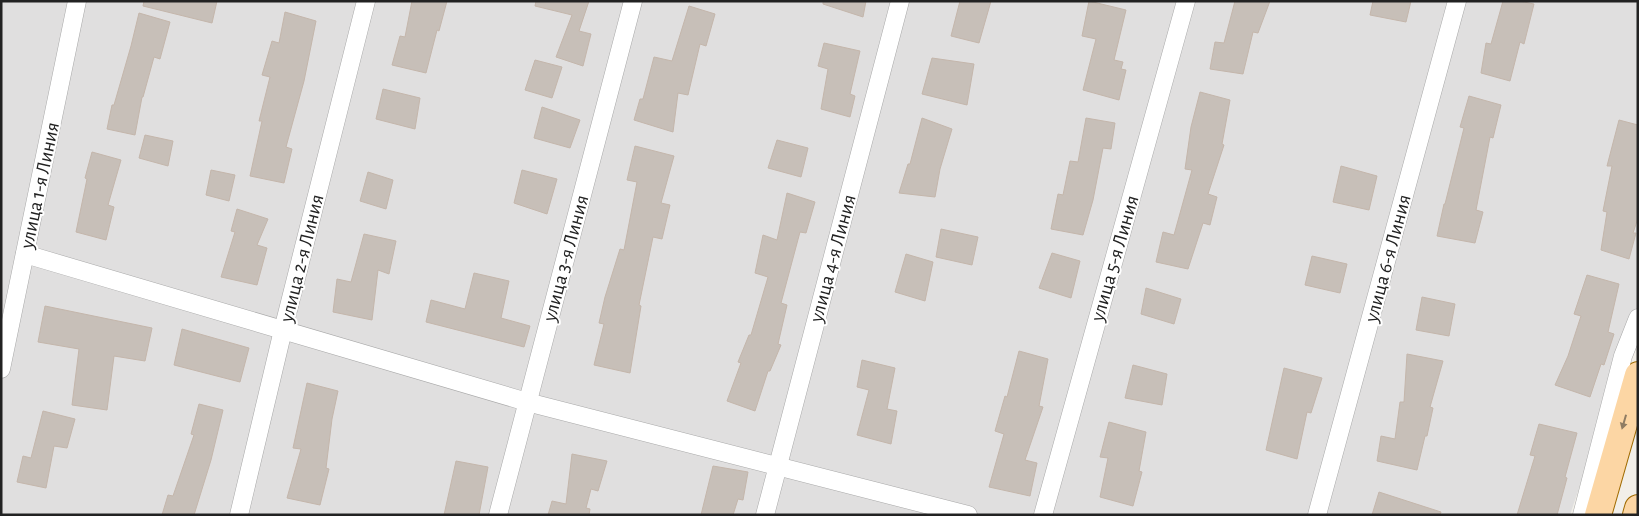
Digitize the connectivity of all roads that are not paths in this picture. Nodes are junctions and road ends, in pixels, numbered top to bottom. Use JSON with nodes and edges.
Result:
{"nodes":[{"id":1,"x":77,"y":1,"type":"edge"},
{"id":2,"x":366,"y":1,"type":"edge"},
{"id":3,"x":633,"y":1,"type":"edge"},
{"id":4,"x":900,"y":1,"type":"edge"},
{"id":5,"x":1186,"y":1,"type":"edge"},
{"id":6,"x":1456,"y":1,"type":"edge"},
{"id":7,"x":25,"y":254,"type":"junction"},
{"id":8,"x":1638,"y":318,"type":"edge"},
{"id":9,"x":283,"y":330,"type":"junction"},
{"id":10,"x":1,"y":369,"type":"edge"},
{"id":11,"x":1638,"y":375,"type":"edge"},
{"id":12,"x":527,"y":402,"type":"junction"},
{"id":13,"x":777,"y":466,"type":"junction"},
{"id":14,"x":1638,"y":508,"type":"edge"},
{"id":15,"x":239,"y":515,"type":"edge"},
{"id":16,"x":498,"y":515,"type":"edge"},
{"id":17,"x":765,"y":515,"type":"edge"},
{"id":18,"x":968,"y":515,"type":"edge"},
{"id":19,"x":1042,"y":515,"type":"edge"},
{"id":20,"x":1316,"y":515,"type":"edge"},
{"id":21,"x":1582,"y":515,"type":"edge"},
{"id":22,"x":1598,"y":515,"type":"edge"},
{"id":23,"x":1636,"y":515,"type":"edge"}],
"edges":[{"from":1,"to":7,"type":"street","name":"улица 1-я Линия"},
{"from":2,"to":9,"type":"street","name":"улица 2-я Линия"},
{"from":3,"to":12,"type":"street","name":"улица 3-я Линия"},
{"from":4,"to":13,"type":"street","name":"улица 4-я Линия"},
{"from":5,"to":19,"type":"street","name":"улица 5-я Линия"},
{"from":6,"to":20,"type":"street","name":"улица 6-я Линия"},
{"from":7,"to":9,"type":"street"},
{"from":7,"to":10,"type":"street","name":"улица 1-я Линия"},
{"from":8,"to":21,"type":"street"},
{"from":9,"to":12,"type":"street"},
{"from":9,"to":15,"type":"street","name":"улица 2-я Линия"},
{"from":11,"to":22,"type":"main road","one_way":true},
{"from":12,"to":13,"type":"street"},
{"from":12,"to":16,"type":"street","name":"улица 3-я Линия"},
{"from":13,"to":17,"type":"street","name":"улица 4-я Линия"},
{"from":13,"to":18,"type":"street"},
{"from":14,"to":23,"type":"main road"}]}
